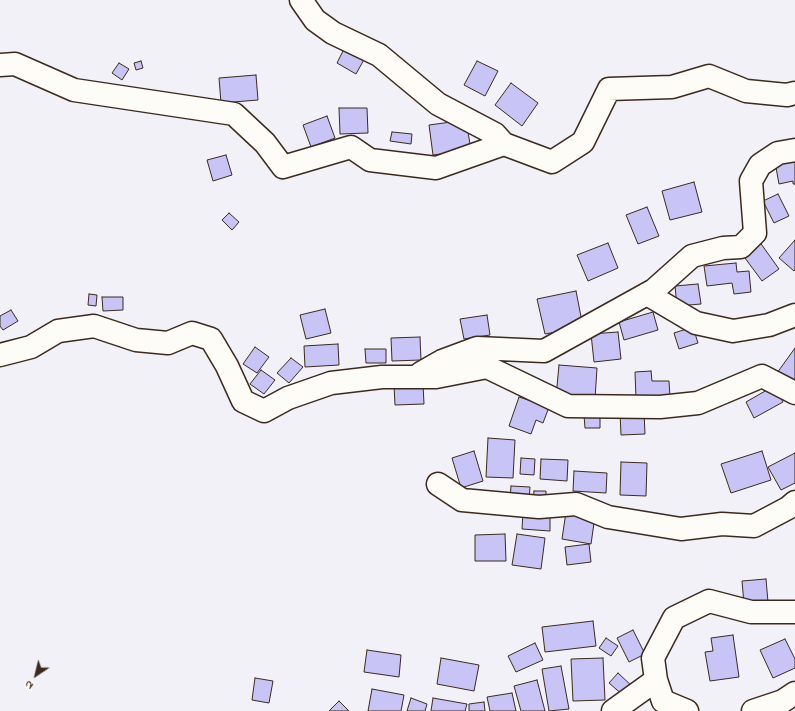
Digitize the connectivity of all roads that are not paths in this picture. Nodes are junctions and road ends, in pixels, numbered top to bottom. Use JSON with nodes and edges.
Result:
{"nodes":[{"id":1,"x":301,"y":0,"type":"edge"},
{"id":2,"x":0,"y":65,"type":"edge"},
{"id":3,"x":795,"y":93,"type":"edge"},
{"id":4,"x":504,"y":144,"type":"junction"},
{"id":5,"x":795,"y":150,"type":"edge"},
{"id":6,"x":647,"y":294,"type":"junction"},
{"id":7,"x":795,"y":315,"type":"edge"},
{"id":8,"x":0,"y":355,"type":"edge"},
{"id":9,"x":415,"y":377,"type":"junction"},
{"id":10,"x":795,"y":393,"type":"edge"},
{"id":11,"x":438,"y":484,"type":"dead end"},
{"id":12,"x":795,"y":502,"type":"edge"},
{"id":13,"x":795,"y":612,"type":"edge"},
{"id":14,"x":656,"y":680,"type":"junction"},
{"id":15,"x":795,"y":693,"type":"edge"},
{"id":16,"x":613,"y":711,"type":"edge"},
{"id":17,"x":687,"y":711,"type":"edge"},
{"id":18,"x":753,"y":711,"type":"edge"}],
"edges":[{"from":1,"to":4,"type":"street"},
{"from":2,"to":4,"type":"street"},
{"from":3,"to":4,"type":"street"},
{"from":5,"to":6,"type":"street"},
{"from":6,"to":7,"type":"street"},
{"from":6,"to":9,"type":"street"},
{"from":8,"to":9,"type":"street"},
{"from":9,"to":10,"type":"street"},
{"from":11,"to":12,"type":"street"},
{"from":13,"to":14,"type":"street"},
{"from":14,"to":16,"type":"street"},
{"from":14,"to":17,"type":"street"},
{"from":15,"to":18,"type":"street"}]}
